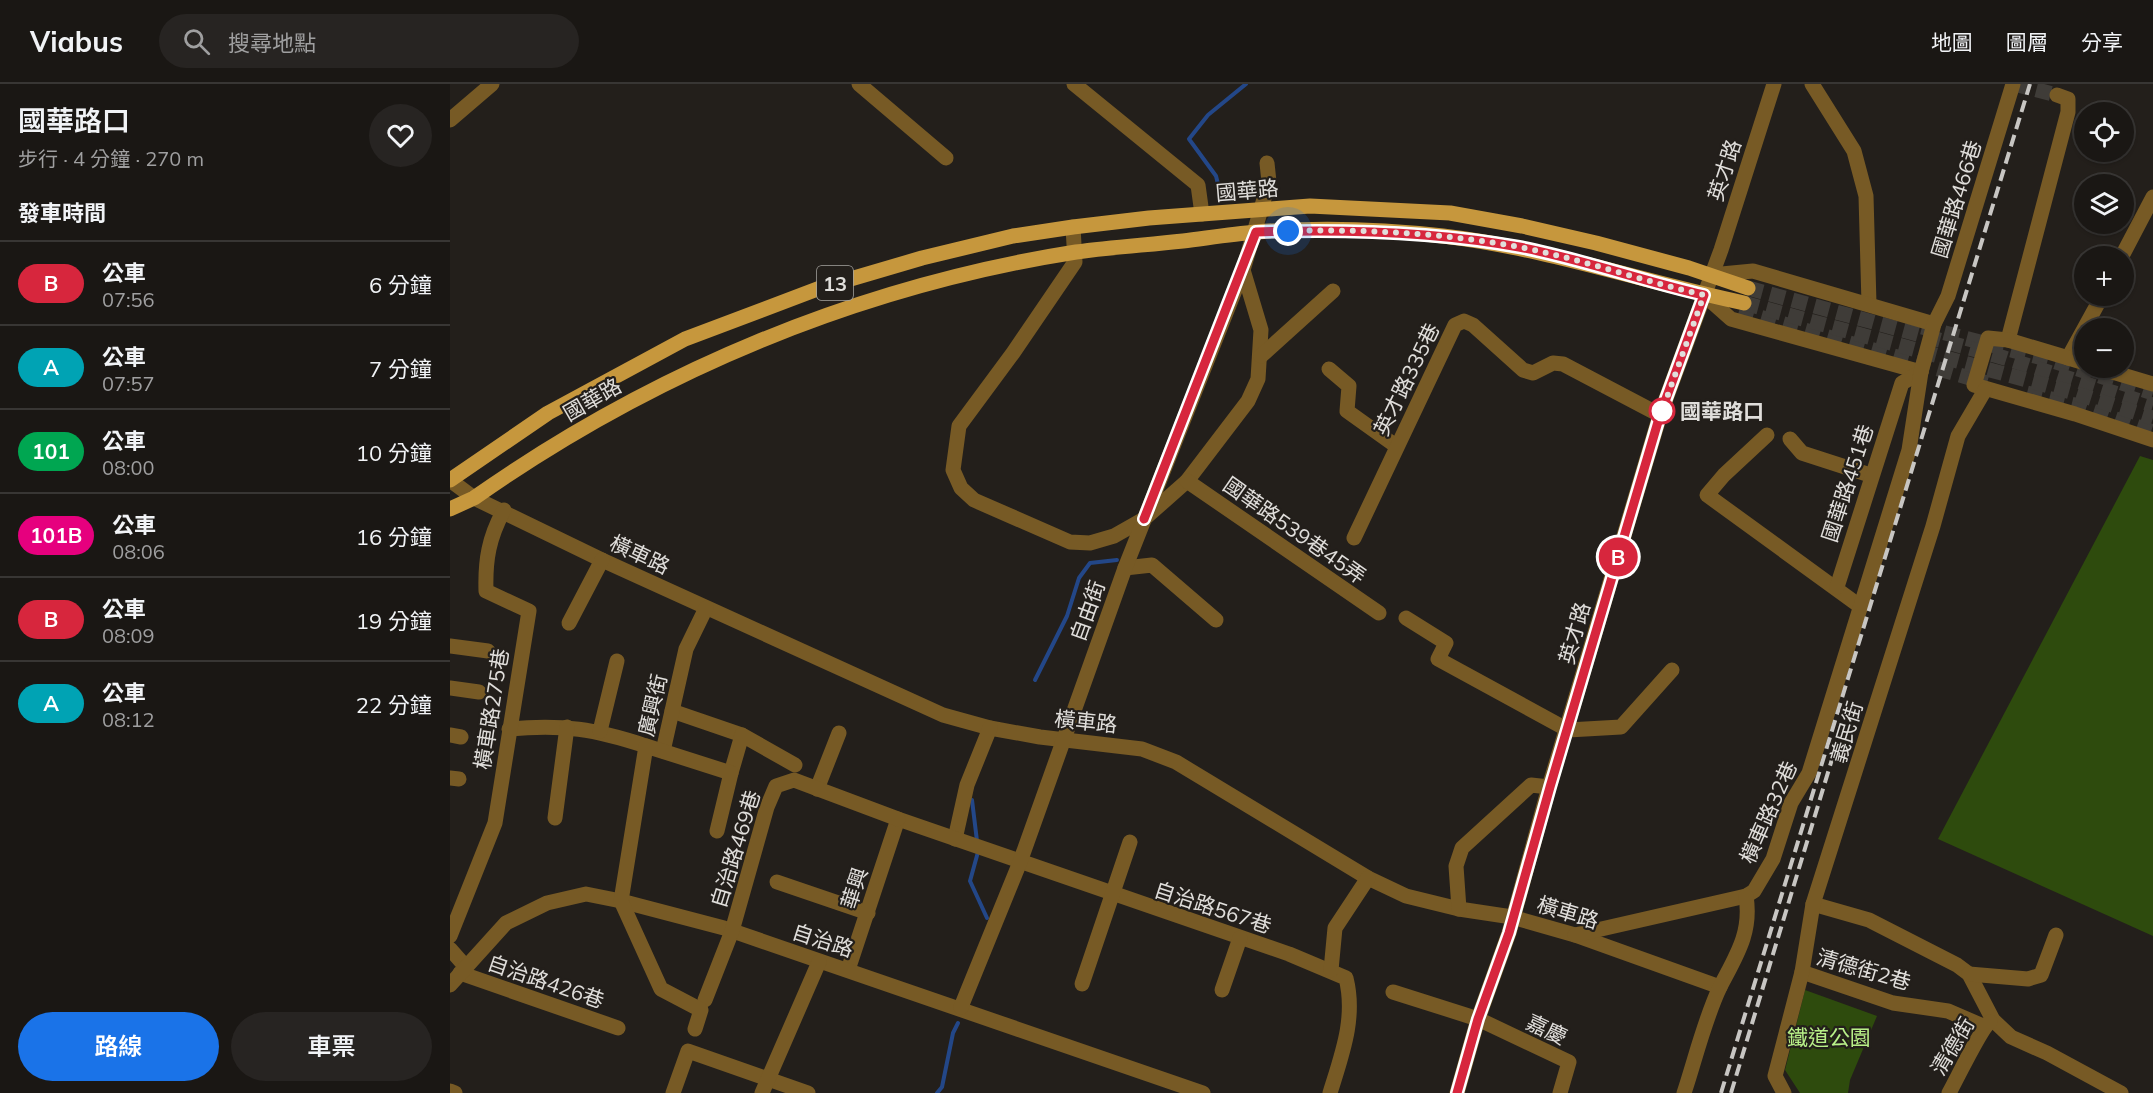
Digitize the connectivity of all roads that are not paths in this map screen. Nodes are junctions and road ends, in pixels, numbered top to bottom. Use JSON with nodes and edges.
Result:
{"nodes":[{"id":1,"x":492,"y":84,"type":"edge"},
{"id":2,"x":859,"y":84,"type":"edge"},
{"id":3,"x":1074,"y":84,"type":"edge"},
{"id":4,"x":1774,"y":84,"type":"edge"},
{"id":5,"x":1812,"y":84,"type":"edge"},
{"id":6,"x":2013,"y":84,"type":"edge"},
{"id":7,"x":2056,"y":95,"type":"dead end"},
{"id":8,"x":450,"y":120,"type":"edge"},
{"id":9,"x":946,"y":158,"type":"dead end"},
{"id":10,"x":1267,"y":163,"type":"dead end"},
{"id":11,"x":2153,"y":197,"type":"edge"},
{"id":12,"x":1262,"y":209,"type":"junction"},
{"id":13,"x":1202,"y":214,"type":"junction"},
{"id":14,"x":1073,"y":227,"type":"junction"},
{"id":15,"x":1256,"y":232,"type":"junction"},
{"id":16,"x":2127,"y":246,"type":"edge"},
{"id":17,"x":1075,"y":252,"type":"junction"},
{"id":18,"x":1243,"y":270,"type":"junction"},
{"id":19,"x":1712,"y":275,"type":"junction"},
{"id":20,"x":1333,"y":291,"type":"dead end"},
{"id":21,"x":1704,"y":295,"type":"junction"},
{"id":22,"x":1869,"y":304,"type":"junction"},
{"id":23,"x":2097,"y":306,"type":"edge"},
{"id":24,"x":752,"y":314,"type":"junction"},
{"id":25,"x":1934,"y":324,"type":"junction"},
{"id":26,"x":763,"y":339,"type":"junction"},
{"id":27,"x":2008,"y":340,"type":"junction"},
{"id":28,"x":1261,"y":356,"type":"junction"},
{"id":29,"x":2068,"y":358,"type":"junction"},
{"id":30,"x":2074,"y":360,"type":"edge"},
{"id":31,"x":1329,"y":369,"type":"dead end"},
{"id":32,"x":1922,"y":372,"type":"junction"},
{"id":33,"x":2133,"y":378,"type":"edge"},
{"id":34,"x":2153,"y":384,"type":"edge"},
{"id":35,"x":1985,"y":390,"type":"junction"},
{"id":36,"x":1660,"y":415,"type":"junction"},
{"id":37,"x":1767,"y":435,"type":"dead end"},
{"id":38,"x":1790,"y":439,"type":"dead end"},
{"id":39,"x":2153,"y":440,"type":"edge"},
{"id":40,"x":1396,"y":446,"type":"junction"},
{"id":41,"x":1870,"y":475,"type":"junction"},
{"id":42,"x":450,"y":480,"type":"edge"},
{"id":43,"x":1187,"y":481,"type":"junction"},
{"id":44,"x":474,"y":498,"type":"junction"},
{"id":45,"x":450,"y":509,"type":"edge"},
{"id":46,"x":504,"y":510,"type":"junction"},
{"id":47,"x":1144,"y":519,"type":"junction"},
{"id":48,"x":1354,"y":538,"type":"dead end"},
{"id":49,"x":602,"y":560,"type":"junction"},
{"id":50,"x":1125,"y":568,"type":"junction"},
{"id":51,"x":1837,"y":587,"type":"junction"},
{"id":52,"x":1861,"y":607,"type":"junction"},
{"id":53,"x":706,"y":608,"type":"junction"},
{"id":54,"x":1379,"y":613,"type":"dead end"},
{"id":55,"x":1406,"y":618,"type":"dead end"},
{"id":56,"x":1216,"y":620,"type":"dead end"},
{"id":57,"x":569,"y":623,"type":"dead end"},
{"id":58,"x":450,"y":646,"type":"edge"},
{"id":59,"x":488,"y":651,"type":"dead end"},
{"id":60,"x":617,"y":661,"type":"dead end"},
{"id":61,"x":1672,"y":670,"type":"dead end"},
{"id":62,"x":450,"y":688,"type":"edge"},
{"id":63,"x":479,"y":692,"type":"dead end"},
{"id":64,"x":672,"y":711,"type":"junction"},
{"id":65,"x":567,"y":727,"type":"junction"},
{"id":66,"x":990,"y":728,"type":"junction"},
{"id":67,"x":508,"y":729,"type":"junction"},
{"id":68,"x":1568,"y":730,"type":"junction"},
{"id":69,"x":600,"y":731,"type":"junction"},
{"id":70,"x":839,"y":733,"type":"dead end"},
{"id":71,"x":742,"y":735,"type":"junction"},
{"id":72,"x":1062,"y":740,"type":"junction"},
{"id":73,"x":646,"y":746,"type":"junction"},
{"id":74,"x":663,"y":751,"type":"junction"},
{"id":75,"x":795,"y":765,"type":"dead end"},
{"id":76,"x":731,"y":773,"type":"junction"},
{"id":77,"x":1550,"y":787,"type":"junction"},
{"id":78,"x":818,"y":789,"type":"junction"},
{"id":79,"x":555,"y":818,"type":"dead end"},
{"id":80,"x":898,"y":819,"type":"junction"},
{"id":81,"x":717,"y":831,"type":"dead end"},
{"id":82,"x":961,"y":842,"type":"junction"},
{"id":83,"x":1130,"y":842,"type":"dead end"},
{"id":84,"x":1020,"y":862,"type":"junction"},
{"id":85,"x":1368,"y":878,"type":"junction"},
{"id":86,"x":777,"y":882,"type":"dead end"},
{"id":87,"x":1112,"y":895,"type":"junction"},
{"id":88,"x":1746,"y":896,"type":"junction"},
{"id":89,"x":621,"y":901,"type":"junction"},
{"id":90,"x":1813,"y":904,"type":"junction"},
{"id":91,"x":1459,"y":909,"type":"junction"},
{"id":92,"x":868,"y":913,"type":"junction"},
{"id":93,"x":1512,"y":917,"type":"junction"},
{"id":94,"x":732,"y":931,"type":"junction"},
{"id":95,"x":1575,"y":935,"type":"junction"},
{"id":96,"x":2056,"y":935,"type":"dead end"},
{"id":97,"x":450,"y":936,"type":"edge"},
{"id":98,"x":1240,"y":938,"type":"junction"},
{"id":99,"x":450,"y":949,"type":"edge"},
{"id":100,"x":819,"y":962,"type":"junction"},
{"id":101,"x":848,"y":970,"type":"junction"},
{"id":102,"x":1331,"y":970,"type":"junction"},
{"id":103,"x":1802,"y":972,"type":"junction"},
{"id":104,"x":1969,"y":974,"type":"junction"},
{"id":105,"x":458,"y":975,"type":"edge"},
{"id":106,"x":1083,"y":984,"type":"dead end"},
{"id":107,"x":1720,"y":987,"type":"junction"},
{"id":108,"x":1222,"y":990,"type":"dead end"},
{"id":109,"x":1393,"y":992,"type":"dead end"},
{"id":110,"x":703,"y":1005,"type":"junction"},
{"id":111,"x":962,"y":1007,"type":"junction"},
{"id":112,"x":1478,"y":1019,"type":"junction"},
{"id":113,"x":1988,"y":1023,"type":"junction"},
{"id":114,"x":618,"y":1028,"type":"dead end"},
{"id":115,"x":695,"y":1029,"type":"dead end"},
{"id":116,"x":768,"y":1078,"type":"junction"},
{"id":117,"x":1186,"y":1090,"type":"edge"},
{"id":118,"x":450,"y":1091,"type":"edge"},
{"id":119,"x":455,"y":1093,"type":"edge"},
{"id":120,"x":673,"y":1093,"type":"edge"},
{"id":121,"x":762,"y":1093,"type":"edge"},
{"id":122,"x":808,"y":1093,"type":"edge"},
{"id":123,"x":1203,"y":1093,"type":"edge"},
{"id":124,"x":1330,"y":1093,"type":"edge"},
{"id":125,"x":1457,"y":1093,"type":"edge"},
{"id":126,"x":1560,"y":1093,"type":"edge"},
{"id":127,"x":1684,"y":1093,"type":"edge"},
{"id":128,"x":1784,"y":1093,"type":"edge"},
{"id":129,"x":1949,"y":1093,"type":"edge"},
{"id":130,"x":2121,"y":1093,"type":"edge"}],
"edges":[{"from":1,"to":8,"type":"street"},
{"from":2,"to":9,"type":"street"},
{"from":3,"to":13,"type":"street"},
{"from":4,"to":19,"type":"street","name":"英才路"},
{"from":5,"to":22,"type":"street"},
{"from":6,"to":25,"type":"street","name":"國華路466巷"},
{"from":7,"to":27,"type":"street"},
{"from":10,"to":12,"type":"street","name":"自由街"},
{"from":11,"to":16,"type":"street"},
{"from":12,"to":13,"type":"main road","name":"國華路","number":"13"},
{"from":12,"to":15,"type":"street","name":"自由街"},
{"from":12,"to":19,"type":"main road","name":"國華路","number":"13"},
{"from":13,"to":14,"type":"main road","name":"國華路","number":"13"},
{"from":14,"to":17,"type":"street"},
{"from":14,"to":24,"type":"main road","name":"國華路","number":"13"},
{"from":15,"to":17,"type":"main road","name":"國華路","number":"13"},
{"from":15,"to":18,"type":"street","name":"自由街"},
{"from":15,"to":21,"type":"main road","name":"國華路","number":"13"},
{"from":17,"to":26,"type":"main road","name":"國華路","number":"13"},
{"from":17,"to":47,"type":"street"},
{"from":18,"to":28,"type":"street"},
{"from":18,"to":47,"type":"street","name":"自由街"},
{"from":19,"to":21,"type":"street","name":"英才路"},
{"from":19,"to":21,"type":"main road","name":"國華路","number":"13"},
{"from":19,"to":22,"type":"street"},
{"from":20,"to":28,"type":"street"},
{"from":21,"to":32,"type":"street"},
{"from":21,"to":36,"type":"street","name":"英才路"},
{"from":22,"to":25,"type":"street"},
{"from":23,"to":29,"type":"street"},
{"from":24,"to":26,"type":"main road"},
{"from":24,"to":42,"type":"main road","name":"國華路","number":"13"},
{"from":25,"to":32,"type":"street","name":"國華路466巷"},
{"from":26,"to":44,"type":"main road","name":"國華路","number":"13"},
{"from":27,"to":29,"type":"street"},
{"from":27,"to":35,"type":"street"},
{"from":28,"to":43,"type":"street"},
{"from":29,"to":30,"type":"street"},
{"from":31,"to":40,"type":"street"},
{"from":32,"to":41,"type":"street","name":"國華路451巷"},
{"from":32,"to":52,"type":"street","name":"橫車路32巷"},
{"from":33,"to":34,"type":"street"},
{"from":35,"to":39,"type":"street"},
{"from":35,"to":90,"type":"street","name":"義民街"},
{"from":36,"to":40,"type":"street","name":"英才路335巷"},
{"from":36,"to":68,"type":"street","name":"英才路"},
{"from":37,"to":51,"type":"street"},
{"from":38,"to":41,"type":"street"},
{"from":40,"to":48,"type":"street","name":"英才路335巷"},
{"from":41,"to":51,"type":"street","name":"國華路451巷"},
{"from":42,"to":44,"type":"street","name":"橫車路"},
{"from":43,"to":47,"type":"street"},
{"from":43,"to":54,"type":"street","name":"國華路539巷45弄"},
{"from":44,"to":45,"type":"main road","name":"國華路","number":"13"},
{"from":44,"to":46,"type":"street","name":"橫車路"},
{"from":46,"to":49,"type":"street","name":"橫車路"},
{"from":46,"to":67,"type":"street","name":"橫車路275巷"},
{"from":47,"to":50,"type":"street","name":"自由街"},
{"from":49,"to":53,"type":"street","name":"橫車路"},
{"from":49,"to":57,"type":"street"},
{"from":50,"to":56,"type":"street"},
{"from":50,"to":72,"type":"street","name":"自由街"},
{"from":51,"to":52,"type":"street"},
{"from":52,"to":88,"type":"street","name":"橫車路32巷"},
{"from":53,"to":64,"type":"street","name":"廣興街"},
{"from":53,"to":66,"type":"street","name":"橫車路"},
{"from":55,"to":68,"type":"street"},
{"from":58,"to":59,"type":"street"},
{"from":60,"to":69,"type":"street"},
{"from":61,"to":68,"type":"street"},
{"from":62,"to":63,"type":"street"},
{"from":64,"to":71,"type":"street"},
{"from":64,"to":74,"type":"street","name":"廣興街"},
{"from":65,"to":67,"type":"street"},
{"from":65,"to":69,"type":"street"},
{"from":65,"to":79,"type":"street"},
{"from":66,"to":72,"type":"street","name":"橫車路"},
{"from":66,"to":82,"type":"street"},
{"from":67,"to":97,"type":"street","name":"橫車路275巷"},
{"from":68,"to":77,"type":"street","name":"英才路"},
{"from":69,"to":73,"type":"street"},
{"from":70,"to":78,"type":"street"},
{"from":71,"to":75,"type":"street"},
{"from":71,"to":76,"type":"street"},
{"from":72,"to":84,"type":"street","name":"自由街"},
{"from":72,"to":85,"type":"street","name":"橫車路"},
{"from":73,"to":74,"type":"street","name":"廣興街"},
{"from":73,"to":89,"type":"street","name":"廣興街"},
{"from":74,"to":76,"type":"street"},
{"from":76,"to":81,"type":"street"},
{"from":77,"to":91,"type":"street"},
{"from":77,"to":93,"type":"street","name":"英才路"},
{"from":78,"to":80,"type":"street"},
{"from":78,"to":94,"type":"street","name":"自治路469巷"},
{"from":80,"to":82,"type":"street"},
{"from":80,"to":92,"type":"street","name":"華興"},
{"from":82,"to":84,"type":"street","name":"自治路567巷"},
{"from":83,"to":87,"type":"street"},
{"from":84,"to":87,"type":"street","name":"自治路567巷"},
{"from":84,"to":111,"type":"street","name":"自由街"},
{"from":85,"to":91,"type":"street","name":"橫車路"},
{"from":85,"to":102,"type":"street"},
{"from":86,"to":92,"type":"street"},
{"from":87,"to":98,"type":"street","name":"自治路567巷"},
{"from":87,"to":106,"type":"street"},
{"from":88,"to":95,"type":"street","name":"橫車路32巷"},
{"from":88,"to":107,"type":"street"},
{"from":89,"to":94,"type":"street","name":"自治路"},
{"from":89,"to":105,"type":"street","name":"自治路"},
{"from":89,"to":110,"type":"street"},
{"from":90,"to":103,"type":"street","name":"義民街"},
{"from":90,"to":104,"type":"street"},
{"from":91,"to":93,"type":"street","name":"橫車路"},
{"from":92,"to":101,"type":"street","name":"華興"},
{"from":93,"to":95,"type":"street","name":"橫車路"},
{"from":93,"to":112,"type":"street","name":"英才路"},
{"from":94,"to":100,"type":"street","name":"自治路"},
{"from":94,"to":110,"type":"street"},
{"from":95,"to":107,"type":"street","name":"橫車路"},
{"from":96,"to":104,"type":"street"},
{"from":98,"to":102,"type":"street","name":"自治路567巷"},
{"from":98,"to":108,"type":"street"},
{"from":99,"to":105,"type":"street"},
{"from":100,"to":101,"type":"street","name":"自治路"},
{"from":100,"to":116,"type":"street"},
{"from":101,"to":111,"type":"street","name":"自治路"},
{"from":102,"to":124,"type":"street","name":"自治路567巷"},
{"from":103,"to":113,"type":"street","name":"清德街2巷"},
{"from":103,"to":128,"type":"street","name":"義民街"},
{"from":104,"to":113,"type":"street"},
{"from":105,"to":114,"type":"street","name":"自治路426巷"},
{"from":107,"to":127,"type":"street"},
{"from":109,"to":112,"type":"street","name":"嘉慶"},
{"from":110,"to":115,"type":"street"},
{"from":111,"to":117,"type":"street","name":"自治路"},
{"from":112,"to":125,"type":"street","name":"英才路"},
{"from":112,"to":126,"type":"street","name":"嘉慶"},
{"from":113,"to":129,"type":"street","name":"清德街"},
{"from":113,"to":130,"type":"street"},
{"from":116,"to":120,"type":"street"},
{"from":116,"to":121,"type":"street"},
{"from":116,"to":122,"type":"street"},
{"from":117,"to":123,"type":"street","name":"自治路"},
{"from":118,"to":119,"type":"street"}]}
